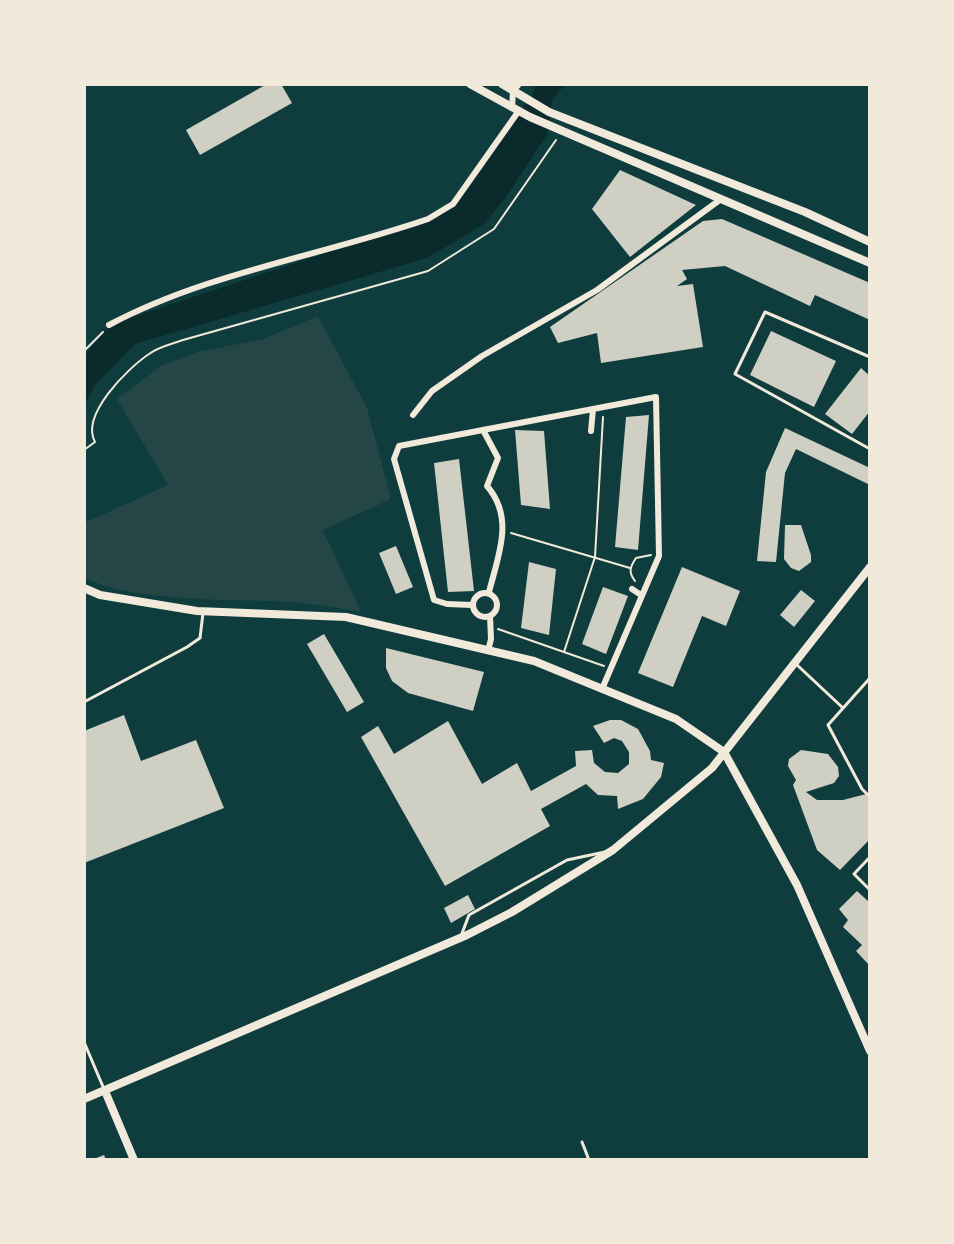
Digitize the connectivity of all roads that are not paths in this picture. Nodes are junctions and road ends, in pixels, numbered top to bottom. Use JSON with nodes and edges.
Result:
{"nodes":[{"id":1,"x":470,"y":84,"type":"edge"},
{"id":2,"x":501,"y":84,"type":"edge"},
{"id":3,"x":516,"y":88,"type":"edge"},
{"id":4,"x":515,"y":110,"type":"junction"},
{"id":5,"x":721,"y":199,"type":"junction"},
{"id":6,"x":870,"y":242,"type":"edge"},
{"id":7,"x":870,"y":263,"type":"edge"},
{"id":8,"x":109,"y":325,"type":"road end"},
{"id":9,"x":870,"y":357,"type":"edge"},
{"id":10,"x":592,"y":409,"type":"junction"},
{"id":11,"x":413,"y":415,"type":"dead end"},
{"id":12,"x":483,"y":430,"type":"junction"},
{"id":13,"x":591,"y":431,"type":"dead end"},
{"id":14,"x":870,"y":449,"type":"edge"},
{"id":15,"x":870,"y":567,"type":"edge"},
{"id":16,"x":84,"y":588,"type":"edge"},
{"id":17,"x":632,"y":589,"type":"dead end"},
{"id":18,"x":489,"y":592,"type":"junction"},
{"id":19,"x":641,"y":595,"type":"junction"},
{"id":20,"x":472,"y":605,"type":"junction"},
{"id":21,"x":204,"y":611,"type":"junction"},
{"id":22,"x":490,"y":616,"type":"junction"},
{"id":23,"x":488,"y":651,"type":"junction"},
{"id":24,"x":794,"y":662,"type":"junction"},
{"id":25,"x":870,"y":678,"type":"edge"},
{"id":26,"x":602,"y":689,"type":"junction"},
{"id":27,"x":84,"y":702,"type":"edge"},
{"id":28,"x":843,"y":708,"type":"junction"},
{"id":29,"x":724,"y":752,"type":"junction"},
{"id":30,"x":870,"y":797,"type":"edge"},
{"id":31,"x":613,"y":850,"type":"junction"},
{"id":32,"x":870,"y":857,"type":"edge"},
{"id":33,"x":870,"y":890,"type":"edge"},
{"id":34,"x":461,"y":938,"type":"junction"},
{"id":35,"x":84,"y":1042,"type":"edge"},
{"id":36,"x":870,"y":1051,"type":"edge"},
{"id":37,"x":105,"y":1091,"type":"junction"},
{"id":38,"x":84,"y":1099,"type":"edge"},
{"id":39,"x":582,"y":1142,"type":"dead end"},
{"id":40,"x":134,"y":1160,"type":"edge"},
{"id":41,"x":589,"y":1160,"type":"edge"}],
"edges":[{"from":1,"to":4,"type":"main road"},
{"from":2,"to":3,"type":"main road"},
{"from":3,"to":4,"type":"street"},
{"from":3,"to":6,"type":"main road"},
{"from":4,"to":5,"type":"main road"},
{"from":4,"to":8,"type":"street"},
{"from":5,"to":7,"type":"main road"},
{"from":5,"to":11,"type":"street"},
{"from":9,"to":14,"type":"lane"},
{"from":10,"to":12,"type":"street"},
{"from":10,"to":13,"type":"street"},
{"from":10,"to":19,"type":"street"},
{"from":12,"to":18,"type":"street"},
{"from":12,"to":20,"type":"street"},
{"from":15,"to":24,"type":"street"},
{"from":16,"to":21,"type":"street"},
{"from":17,"to":19,"type":"street"},
{"from":18,"to":20,"type":"street"},
{"from":18,"to":22,"type":"street"},
{"from":19,"to":26,"type":"street"},
{"from":20,"to":22,"type":"street"},
{"from":21,"to":23,"type":"street"},
{"from":21,"to":27,"type":"lane"},
{"from":22,"to":23,"type":"street"},
{"from":23,"to":26,"type":"street"},
{"from":24,"to":28,"type":"lane"},
{"from":24,"to":29,"type":"street"},
{"from":25,"to":28,"type":"lane"},
{"from":26,"to":29,"type":"street"},
{"from":28,"to":30,"type":"lane"},
{"from":29,"to":31,"type":"street"},
{"from":29,"to":36,"type":"street"},
{"from":31,"to":34,"type":"street"},
{"from":31,"to":34,"type":"lane"},
{"from":32,"to":33,"type":"lane"},
{"from":34,"to":37,"type":"street"},
{"from":35,"to":37,"type":"lane"},
{"from":37,"to":38,"type":"street"},
{"from":37,"to":40,"type":"street"},
{"from":39,"to":41,"type":"lane"}]}
